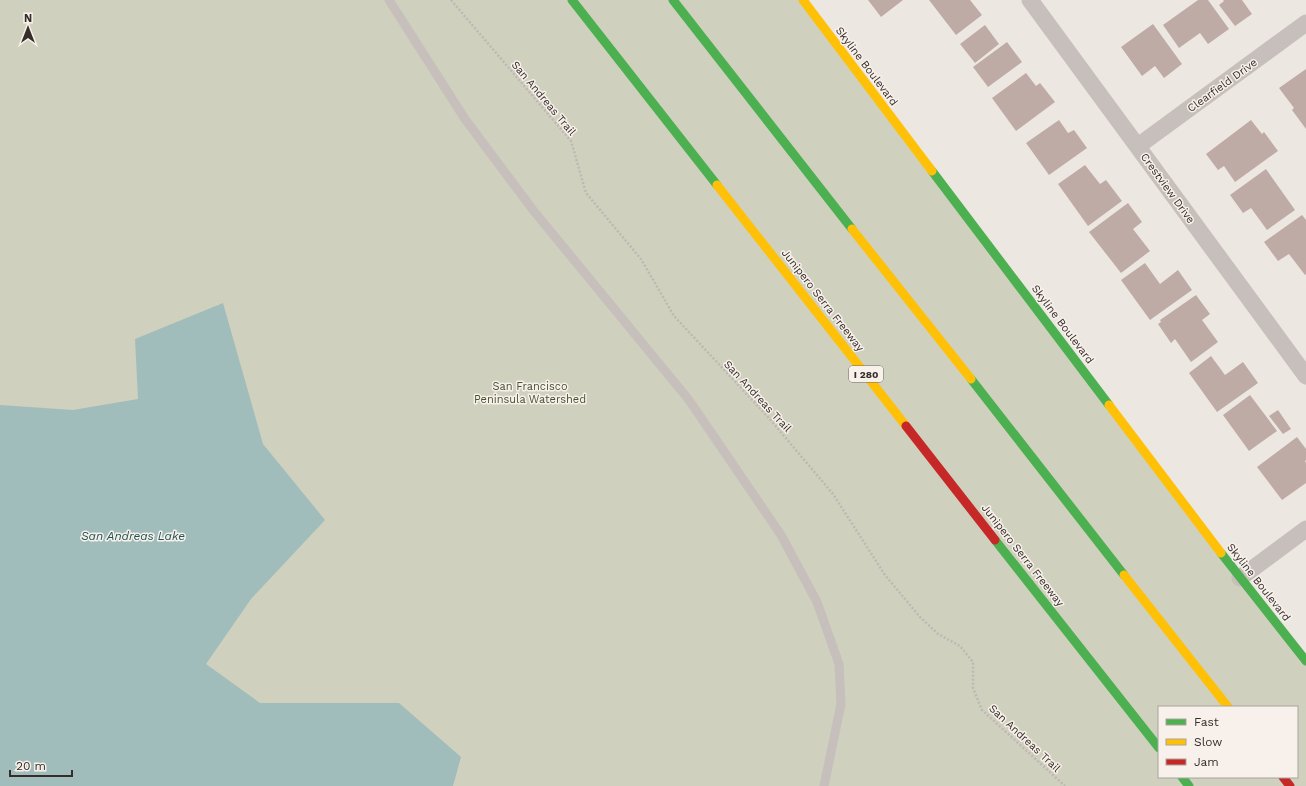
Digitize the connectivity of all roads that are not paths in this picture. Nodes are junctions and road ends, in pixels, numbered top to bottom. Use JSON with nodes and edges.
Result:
{"nodes":[{"id":1,"x":389,"y":0,"type":"edge"},
{"id":2,"x":572,"y":0,"type":"edge"},
{"id":3,"x":673,"y":0,"type":"edge"},
{"id":4,"x":803,"y":0,"type":"edge"},
{"id":5,"x":1030,"y":0,"type":"edge"},
{"id":6,"x":1306,"y":23,"type":"edge"},
{"id":7,"x":1138,"y":146,"type":"junction"},
{"id":8,"x":1306,"y":376,"type":"edge"},
{"id":9,"x":1306,"y":529,"type":"edge"},
{"id":10,"x":1240,"y":578,"type":"junction"},
{"id":11,"x":1306,"y":661,"type":"edge"},
{"id":12,"x":1227,"y":706,"type":"edge"},
{"id":13,"x":1158,"y":747,"type":"edge"},
{"id":14,"x":1183,"y":778,"type":"edge"},
{"id":15,"x":1284,"y":778,"type":"edge"},
{"id":16,"x":824,"y":786,"type":"edge"},
{"id":17,"x":1189,"y":786,"type":"edge"},
{"id":18,"x":1290,"y":786,"type":"edge"}],
"edges":[{"from":1,"to":16,"type":"lane"},
{"from":2,"to":13,"type":"main road","name":"Junipero Serra Freeway","number":"I 280"},
{"from":3,"to":12,"type":"main road"},
{"from":4,"to":10,"type":"main road","name":"Skyline Boulevard"},
{"from":5,"to":7,"type":"street","name":"Crestview Drive"},
{"from":6,"to":7,"type":"street","name":"Clearfield Drive"},
{"from":7,"to":8,"type":"street","name":"Crestview Drive"},
{"from":9,"to":10,"type":"street"},
{"from":10,"to":11,"type":"main road","name":"Skyline Boulevard"},
{"from":14,"to":17,"type":"main road"},
{"from":15,"to":18,"type":"main road"}]}
